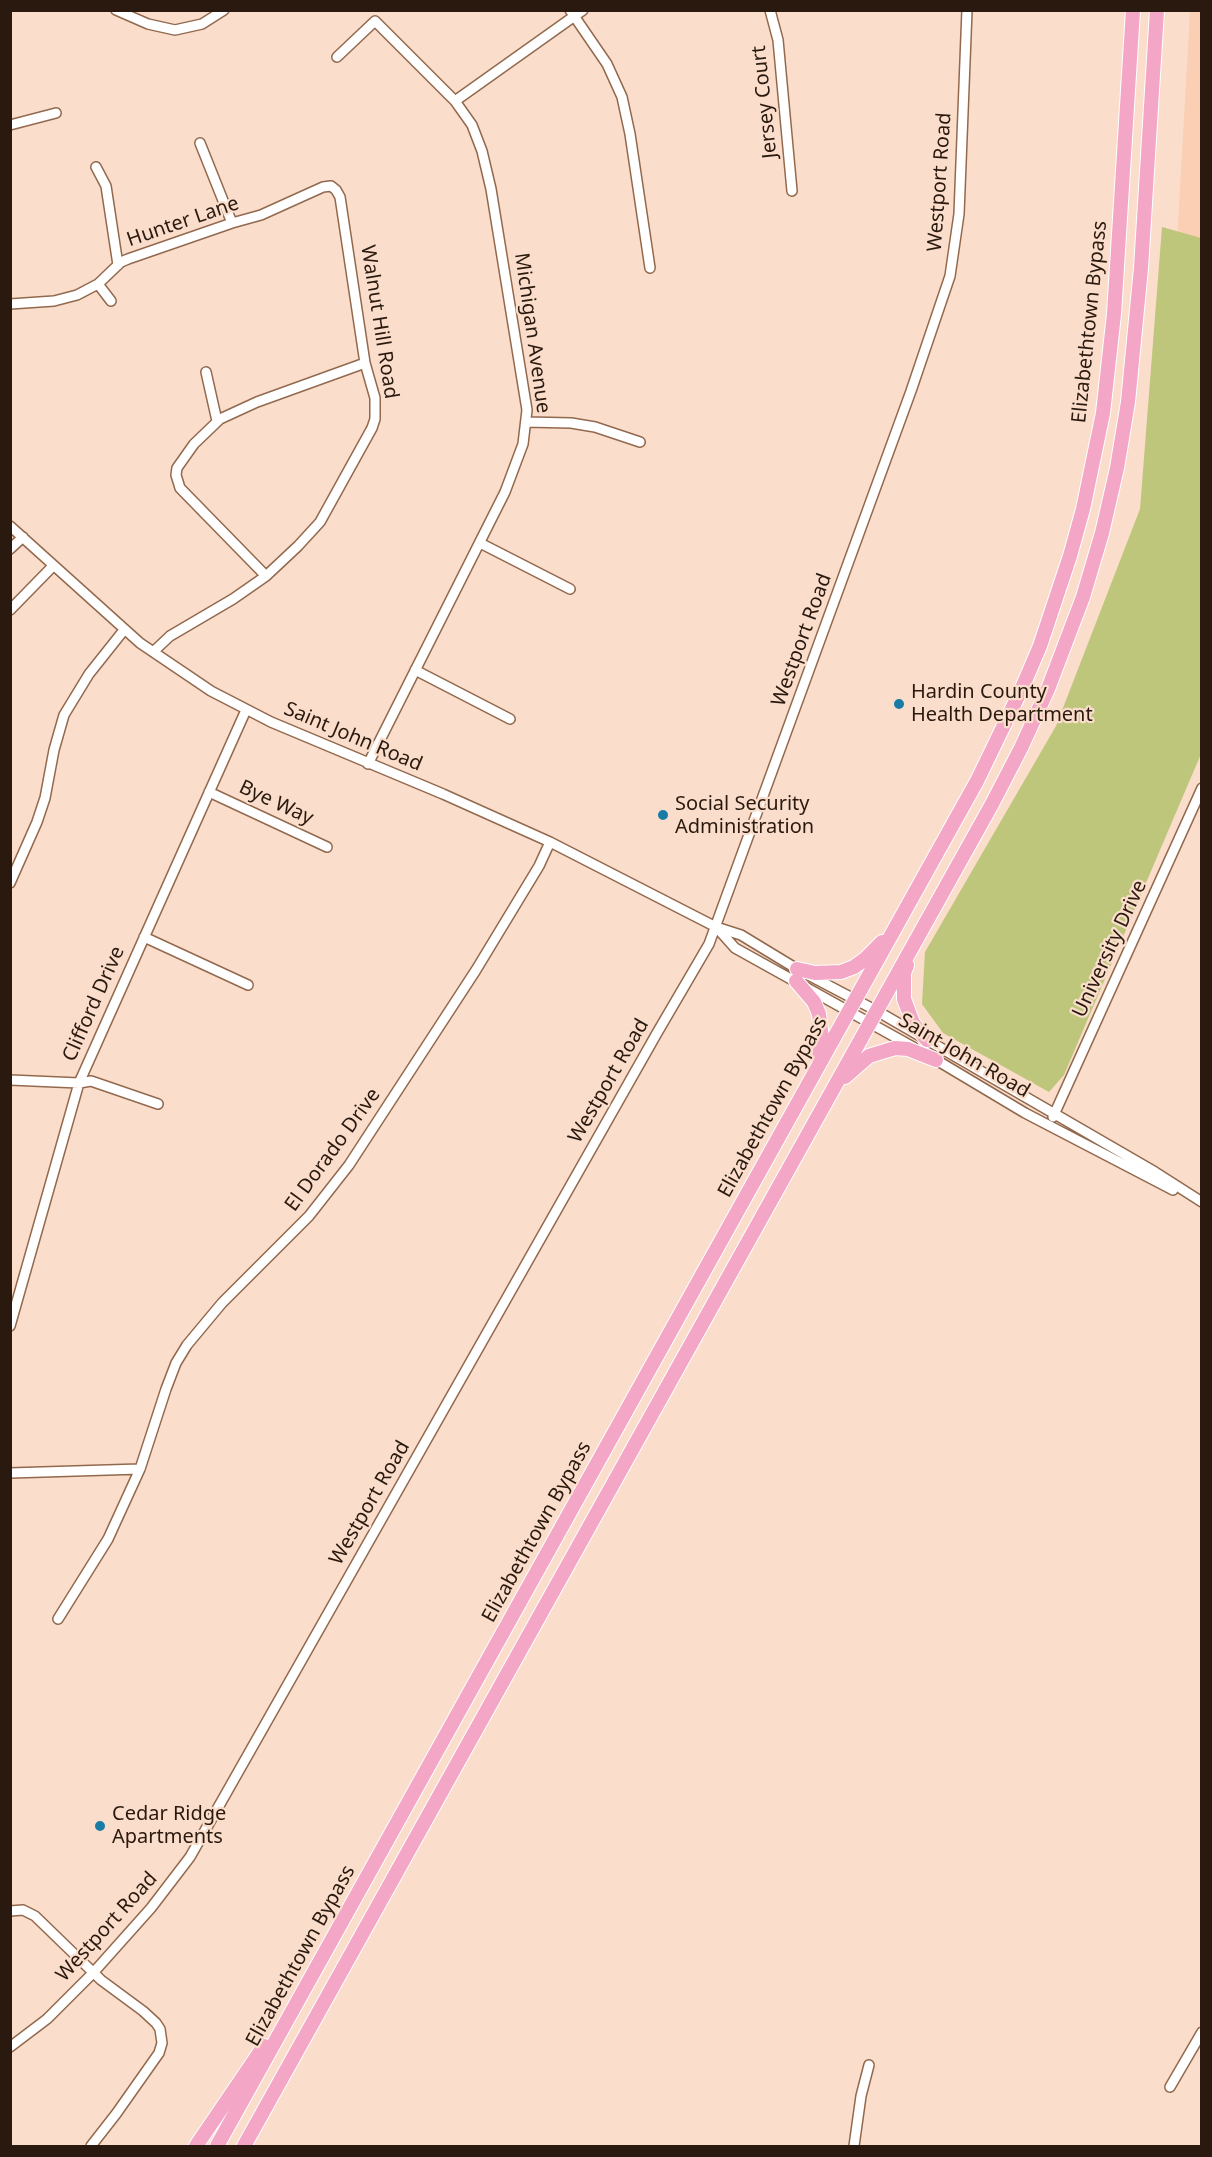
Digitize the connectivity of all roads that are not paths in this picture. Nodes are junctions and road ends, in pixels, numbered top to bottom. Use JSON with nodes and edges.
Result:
{"nodes":[{"id":1,"x":116,"y":10,"type":"edge"},
{"id":2,"x":224,"y":10,"type":"edge"},
{"id":3,"x":583,"y":10,"type":"edge"},
{"id":4,"x":770,"y":10,"type":"edge"},
{"id":5,"x":967,"y":10,"type":"edge"},
{"id":6,"x":1133,"y":10,"type":"edge"},
{"id":7,"x":1157,"y":10,"type":"edge"},
{"id":8,"x":572,"y":14,"type":"edge"},
{"id":9,"x":336,"y":57,"type":"dead end"},
{"id":10,"x":455,"y":100,"type":"junction"},
{"id":11,"x":56,"y":113,"type":"dead end"},
{"id":12,"x":10,"y":125,"type":"edge"},
{"id":13,"x":200,"y":143,"type":"dead end"},
{"id":14,"x":96,"y":167,"type":"dead end"},
{"id":15,"x":336,"y":190,"type":"joint"},
{"id":16,"x":792,"y":191,"type":"dead end"},
{"id":17,"x":232,"y":223,"type":"junction"},
{"id":18,"x":118,"y":265,"type":"junction"},
{"id":19,"x":650,"y":268,"type":"dead end"},
{"id":20,"x":98,"y":284,"type":"junction"},
{"id":21,"x":111,"y":302,"type":"dead end"},
{"id":22,"x":10,"y":304,"type":"edge"},
{"id":23,"x":365,"y":363,"type":"junction"},
{"id":24,"x":206,"y":372,"type":"dead end"},
{"id":25,"x":217,"y":421,"type":"junction"},
{"id":26,"x":527,"y":422,"type":"junction"},
{"id":27,"x":640,"y":442,"type":"dead end"},
{"id":28,"x":10,"y":526,"type":"edge"},
{"id":29,"x":22,"y":537,"type":"junction"},
{"id":30,"x":480,"y":543,"type":"junction"},
{"id":31,"x":10,"y":549,"type":"edge"},
{"id":32,"x":53,"y":566,"type":"junction"},
{"id":33,"x":266,"y":576,"type":"junction"},
{"id":34,"x":570,"y":589,"type":"dead end"},
{"id":35,"x":10,"y":610,"type":"edge"},
{"id":36,"x":124,"y":630,"type":"junction"},
{"id":37,"x":153,"y":652,"type":"junction"},
{"id":38,"x":415,"y":670,"type":"junction"},
{"id":39,"x":246,"y":710,"type":"junction"},
{"id":40,"x":510,"y":719,"type":"dead end"},
{"id":41,"x":368,"y":764,"type":"junction"},
{"id":42,"x":1202,"y":788,"type":"edge"},
{"id":43,"x":209,"y":792,"type":"junction"},
{"id":44,"x":550,"y":842,"type":"junction"},
{"id":45,"x":327,"y":847,"type":"dead end"},
{"id":46,"x":10,"y":883,"type":"edge"},
{"id":47,"x":903,"y":914,"type":"junction"},
{"id":48,"x":924,"y":926,"type":"junction"},
{"id":49,"x":716,"y":927,"type":"junction"},
{"id":50,"x":144,"y":937,"type":"junction"},
{"id":51,"x":797,"y":975,"type":"junction"},
{"id":52,"x":248,"y":985,"type":"dead end"},
{"id":53,"x":852,"y":1005,"type":"junction"},
{"id":54,"x":874,"y":1017,"type":"junction"},
{"id":55,"x":927,"y":1040,"type":"junction"},
{"id":56,"x":936,"y":1060,"type":"junction"},
{"id":57,"x":10,"y":1080,"type":"edge"},
{"id":58,"x":811,"y":1080,"type":"junction"},
{"id":59,"x":79,"y":1083,"type":"junction"},
{"id":60,"x":832,"y":1092,"type":"junction"},
{"id":61,"x":158,"y":1104,"type":"dead end"},
{"id":62,"x":1054,"y":1114,"type":"junction"},
{"id":63,"x":1049,"y":1124,"type":"junction"},
{"id":64,"x":1202,"y":1203,"type":"edge"},
{"id":65,"x":10,"y":1326,"type":"edge"},
{"id":66,"x":140,"y":1469,"type":"junction"},
{"id":67,"x":10,"y":1473,"type":"edge"},
{"id":68,"x":58,"y":1619,"type":"dead end"},
{"id":69,"x":10,"y":1911,"type":"edge"},
{"id":70,"x":350,"y":1956,"type":"junction"},
{"id":71,"x":93,"y":1973,"type":"junction"},
{"id":72,"x":308,"y":1983,"type":"junction"},
{"id":73,"x":1202,"y":2032,"type":"edge"},
{"id":74,"x":10,"y":2047,"type":"edge"},
{"id":75,"x":868,"y":2065,"type":"dead end"},
{"id":76,"x":1170,"y":2087,"type":"dead end"},
{"id":77,"x":91,"y":2146,"type":"edge"},
{"id":78,"x":196,"y":2146,"type":"edge"},
{"id":79,"x":217,"y":2146,"type":"edge"},
{"id":80,"x":244,"y":2146,"type":"edge"},
{"id":81,"x":255,"y":2146,"type":"edge"},
{"id":82,"x":855,"y":2146,"type":"edge"}],
"edges":[{"from":1,"to":2,"type":"street"},
{"from":3,"to":8,"type":"street"},
{"from":4,"to":16,"type":"street","name":"Jersey Court"},
{"from":5,"to":49,"type":"street","name":"Westport Road"},
{"from":6,"to":47,"type":"highway","name":"Elizabethtown Bypass"},
{"from":7,"to":48,"type":"highway"},
{"from":8,"to":10,"type":"street"},
{"from":8,"to":19,"type":"street"},
{"from":9,"to":10,"type":"street","name":"Michigan Avenue"},
{"from":10,"to":26,"type":"street","name":"Michigan Avenue"},
{"from":11,"to":12,"type":"street"},
{"from":13,"to":17,"type":"street"},
{"from":14,"to":18,"type":"street"},
{"from":15,"to":17,"type":"street","name":"Hunter Lane"},
{"from":15,"to":23,"type":"street","name":"Walnut Hill Road"},
{"from":17,"to":18,"type":"street","name":"Hunter Lane"},
{"from":18,"to":20,"type":"street","name":"Hunter Lane"},
{"from":20,"to":21,"type":"street"},
{"from":20,"to":22,"type":"street","name":"Hunter Lane"},
{"from":23,"to":25,"type":"street"},
{"from":23,"to":33,"type":"street","name":"Walnut Hill Road"},
{"from":24,"to":25,"type":"street"},
{"from":25,"to":33,"type":"street"},
{"from":26,"to":27,"type":"street"},
{"from":26,"to":30,"type":"street","name":"Michigan Avenue"},
{"from":28,"to":29,"type":"street","name":"Saint John Road"},
{"from":29,"to":31,"type":"street"},
{"from":29,"to":32,"type":"street","name":"Saint John Road"},
{"from":30,"to":34,"type":"street"},
{"from":30,"to":38,"type":"street","name":"Michigan Avenue"},
{"from":32,"to":35,"type":"street"},
{"from":32,"to":36,"type":"street","name":"Saint John Road"},
{"from":33,"to":37,"type":"street","name":"Walnut Hill Road"},
{"from":36,"to":37,"type":"street","name":"Saint John Road"},
{"from":36,"to":46,"type":"street"},
{"from":37,"to":39,"type":"street","name":"Saint John Road"},
{"from":38,"to":40,"type":"street"},
{"from":38,"to":41,"type":"street","name":"Michigan Avenue"},
{"from":39,"to":41,"type":"street","name":"Saint John Road"},
{"from":39,"to":43,"type":"street","name":"Clifford Drive"},
{"from":41,"to":44,"type":"street","name":"Saint John Road"},
{"from":42,"to":62,"type":"street","name":"University Drive"},
{"from":43,"to":45,"type":"street","name":"Bye Way"},
{"from":43,"to":50,"type":"street","name":"Clifford Drive"},
{"from":44,"to":49,"type":"street","name":"Saint John Road"},
{"from":44,"to":66,"type":"street","name":"El Dorado Drive"},
{"from":47,"to":51,"type":"highway"},
{"from":47,"to":53,"type":"highway","name":"Elizabethtown Bypass"},
{"from":48,"to":54,"type":"highway"},
{"from":48,"to":55,"type":"highway"},
{"from":49,"to":51,"type":"street","name":"Saint John Road"},
{"from":49,"to":51,"type":"street","name":"Saint John Road"},
{"from":49,"to":71,"type":"street","name":"Westport Road"},
{"from":50,"to":52,"type":"street"},
{"from":50,"to":59,"type":"street","name":"Clifford Drive"},
{"from":51,"to":53,"type":"street","name":"Saint John Road"},
{"from":51,"to":58,"type":"highway"},
{"from":53,"to":54,"type":"street","name":"Saint John Road"},
{"from":53,"to":54,"type":"street","name":"Saint John Road"},
{"from":53,"to":58,"type":"highway","name":"Elizabethtown Bypass"},
{"from":54,"to":55,"type":"street","name":"Saint John Road"},
{"from":54,"to":56,"type":"street","name":"Saint John Road"},
{"from":54,"to":60,"type":"highway"},
{"from":55,"to":62,"type":"street","name":"Saint John Road"},
{"from":56,"to":60,"type":"highway"},
{"from":56,"to":63,"type":"street","name":"Saint John Road"},
{"from":57,"to":59,"type":"street"},
{"from":58,"to":72,"type":"highway","name":"Elizabethtown Bypass"},
{"from":59,"to":61,"type":"street"},
{"from":59,"to":65,"type":"street","name":"Clifford Drive"},
{"from":60,"to":70,"type":"highway"},
{"from":62,"to":63,"type":"street","name":"University Drive"},
{"from":62,"to":64,"type":"street","name":"Saint John Road"},
{"from":63,"to":64,"type":"street","name":"Saint John Road"},
{"from":66,"to":67,"type":"street"},
{"from":66,"to":68,"type":"street","name":"El Dorado Drive"},
{"from":69,"to":71,"type":"street"},
{"from":70,"to":80,"type":"highway"},
{"from":70,"to":81,"type":"highway"},
{"from":71,"to":74,"type":"street","name":"Westport Road"},
{"from":71,"to":77,"type":"street"},
{"from":72,"to":78,"type":"highway"},
{"from":72,"to":79,"type":"highway","name":"Elizabethtown Bypass"},
{"from":73,"to":76,"type":"street"},
{"from":75,"to":82,"type":"street"}]}
